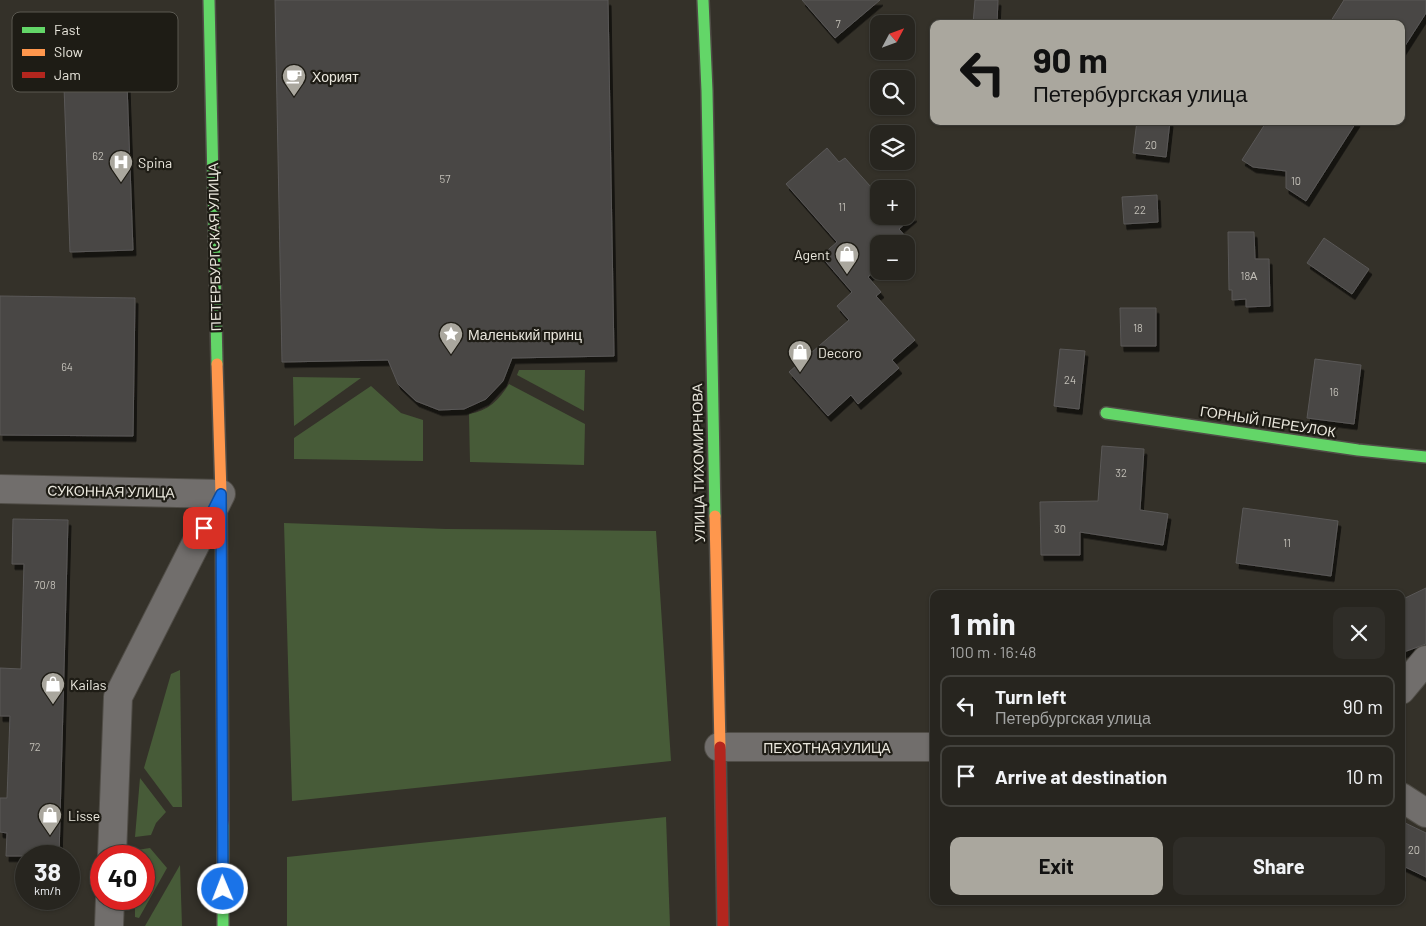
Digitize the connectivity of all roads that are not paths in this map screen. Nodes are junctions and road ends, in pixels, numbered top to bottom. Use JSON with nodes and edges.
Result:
{"nodes":[{"id":1,"x":209,"y":0,"type":"edge"},
{"id":2,"x":703,"y":0,"type":"edge"},
{"id":3,"x":1106,"y":413,"type":"dead end"},
{"id":4,"x":1426,"y":457,"type":"edge"},
{"id":5,"x":0,"y":489,"type":"edge"},
{"id":6,"x":221,"y":494,"type":"junction"},
{"id":7,"x":1426,"y":660,"type":"edge"},
{"id":8,"x":1405,"y":685,"type":"edge"},
{"id":9,"x":719,"y":747,"type":"junction"},
{"id":10,"x":930,"y":747,"type":"edge"},
{"id":11,"x":1405,"y":800,"type":"edge"},
{"id":12,"x":1426,"y":813,"type":"edge"},
{"id":13,"x":112,"y":845,"type":"edge"},
{"id":14,"x":110,"y":910,"type":"edge"},
{"id":15,"x":109,"y":926,"type":"edge"},
{"id":16,"x":223,"y":926,"type":"edge"},
{"id":17,"x":723,"y":926,"type":"edge"}],
"edges":[{"from":1,"to":6,"type":"street","name":"ПЕТЕРБУРГСКАЯ УЛИЦА"},
{"from":2,"to":9,"type":"street","name":"УЛИЦА ТИХОМИРНОВА"},
{"from":3,"to":4,"type":"street","name":"ГОРНЫЙ ПЕРЕУЛОК"},
{"from":5,"to":6,"type":"street","name":"СУКОННАЯ УЛИЦА"},
{"from":6,"to":13,"type":"street","name":"ПЕТЕРБУРГСКАЯ УЛИЦА"},
{"from":6,"to":16,"type":"street","name":"ПЕТЕРБУРГСКАЯ УЛИЦА"},
{"from":7,"to":8,"type":"street"},
{"from":9,"to":10,"type":"street","name":"ПЕХОТНАЯ УЛИЦА"},
{"from":9,"to":17,"type":"street","name":"УЛИЦА ТИХОМИРНОВА"},
{"from":11,"to":12,"type":"street"},
{"from":14,"to":15,"type":"street"}]}
